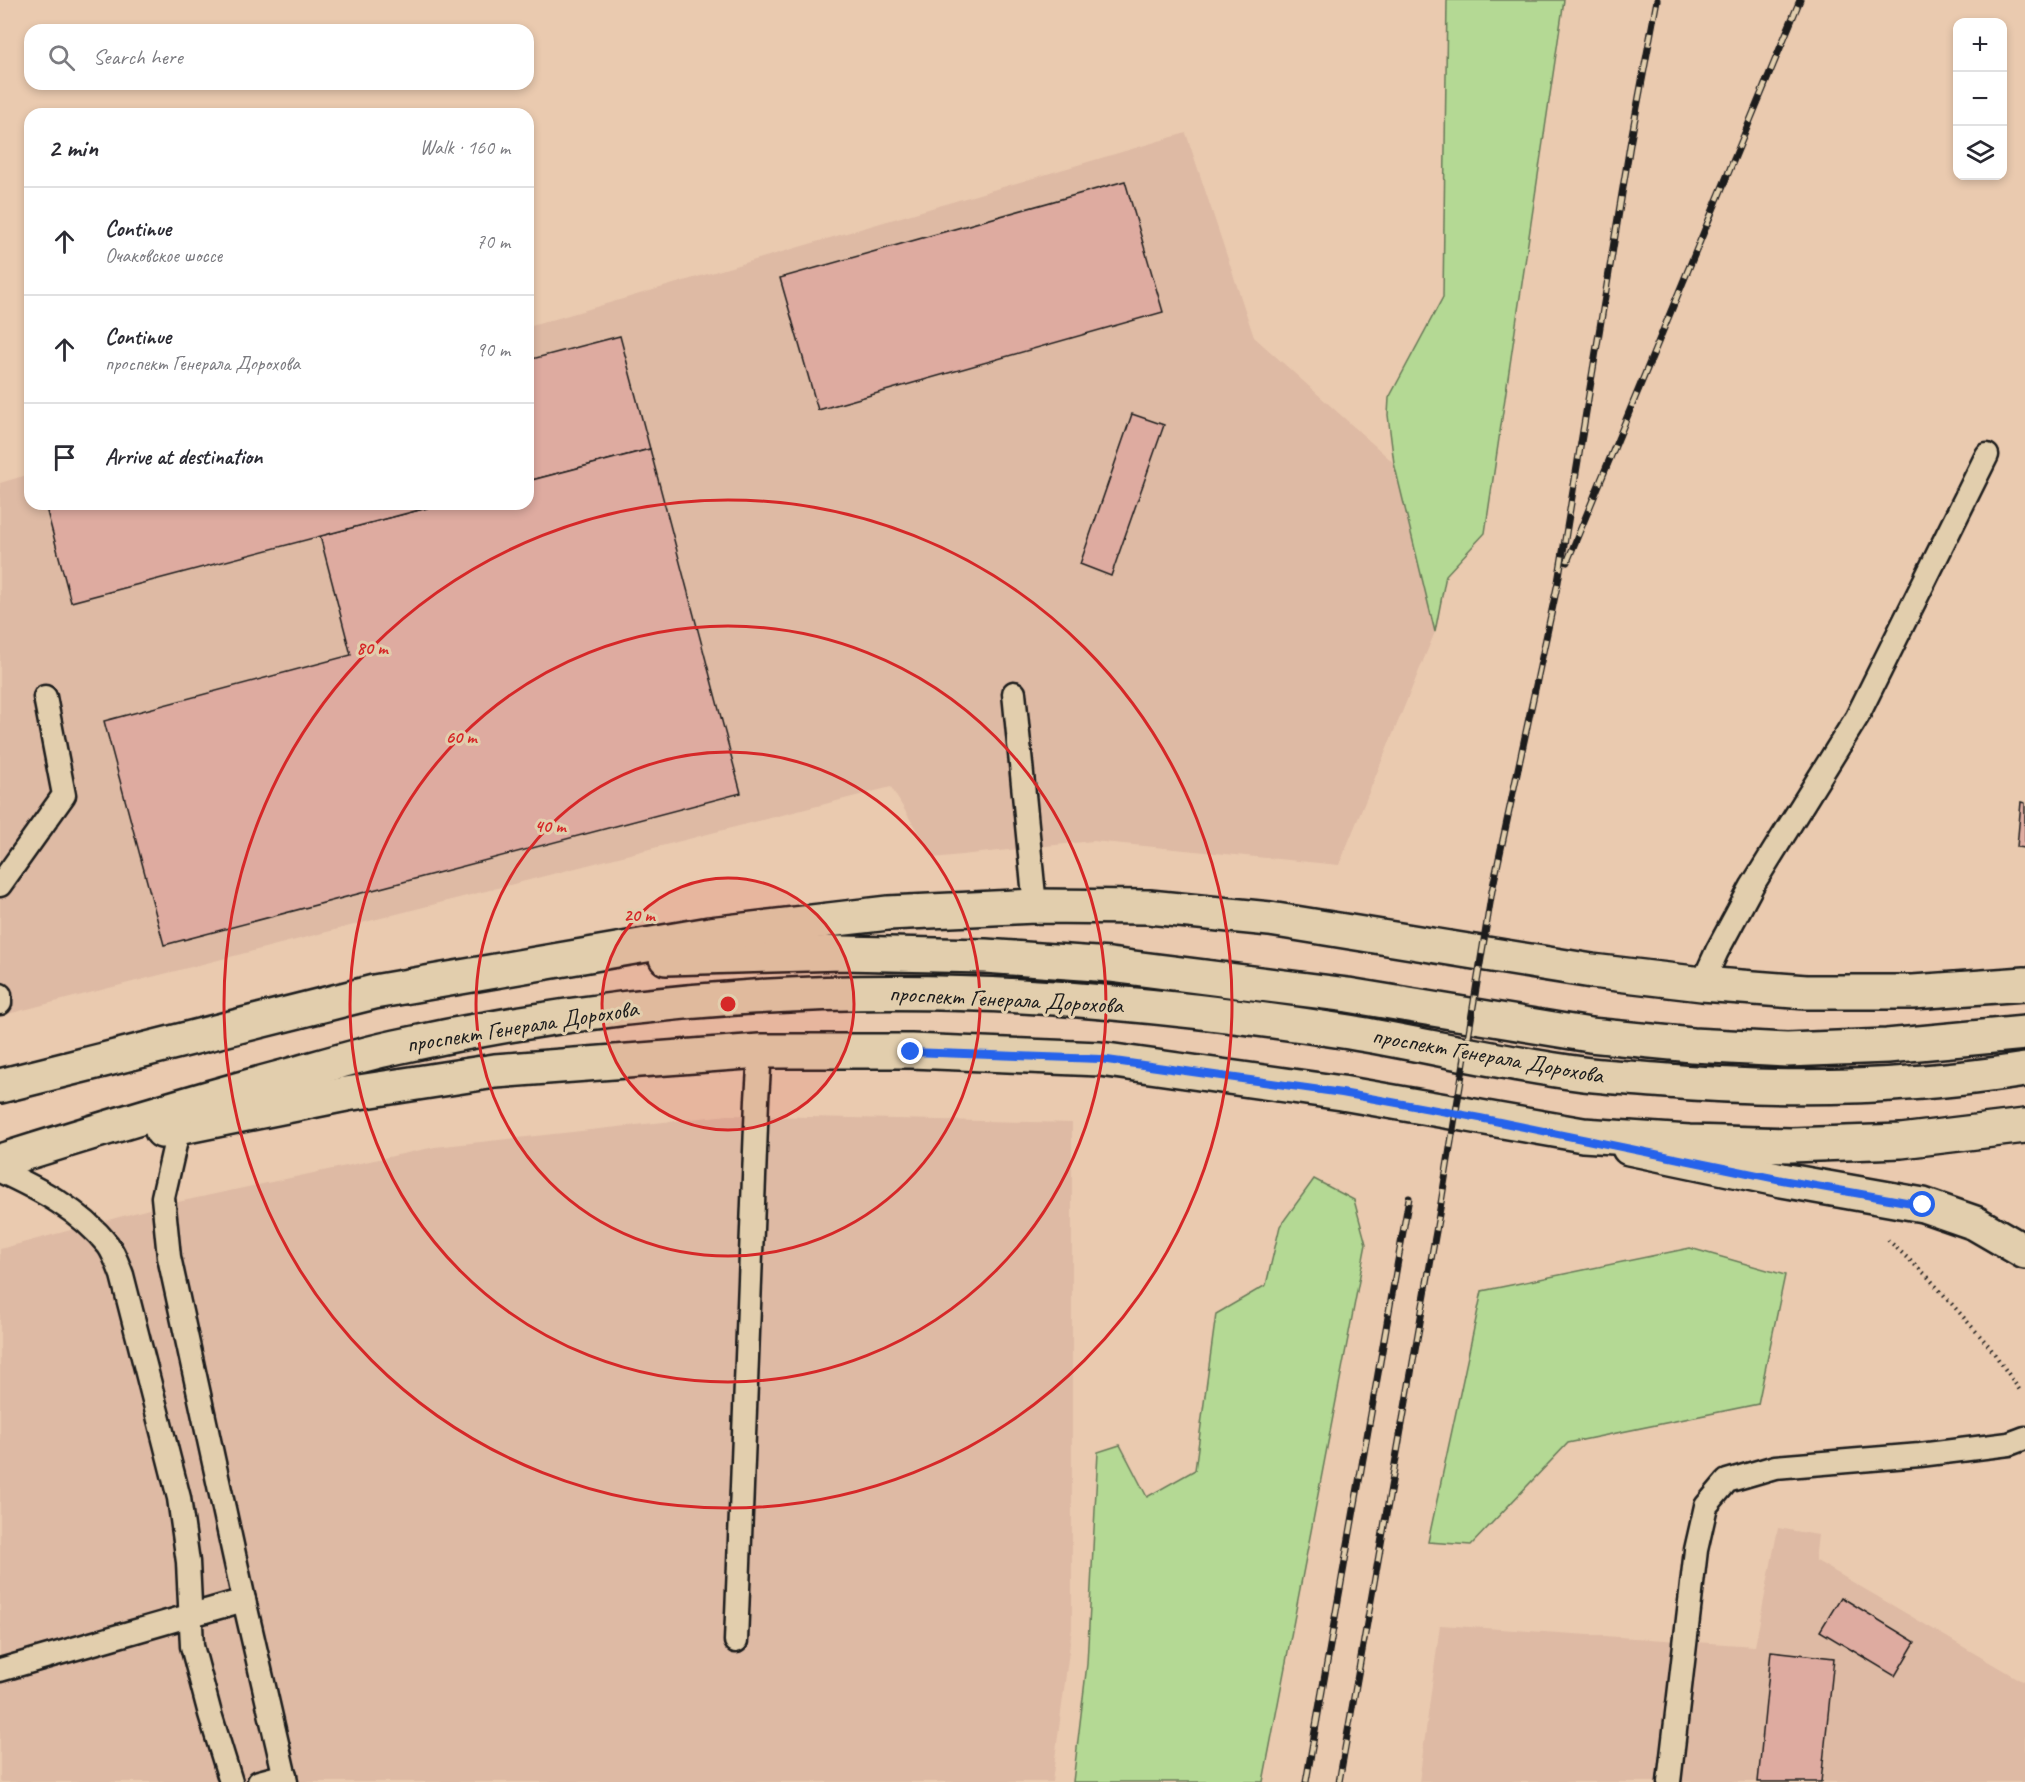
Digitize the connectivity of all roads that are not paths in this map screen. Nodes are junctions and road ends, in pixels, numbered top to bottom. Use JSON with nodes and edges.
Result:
{"nodes":[{"id":1,"x":1987,"y":454,"type":"dead end"},
{"id":2,"x":1014,"y":693,"type":"dead end"},
{"id":3,"x":45,"y":697,"type":"dead end"},
{"id":4,"x":0,"y":885,"type":"edge"},
{"id":5,"x":1035,"y":906,"type":"junction"},
{"id":6,"x":544,"y":961,"type":"junction"},
{"id":7,"x":1702,"y":984,"type":"junction"},
{"id":8,"x":2025,"y":984,"type":"edge"},
{"id":9,"x":0,"y":995,"type":"edge"},
{"id":10,"x":0,"y":1003,"type":"edge"},
{"id":11,"x":2025,"y":1033,"type":"edge"},
{"id":12,"x":760,"y":1051,"type":"junction"},
{"id":13,"x":2025,"y":1070,"type":"edge"},
{"id":14,"x":0,"y":1086,"type":"edge"},
{"id":15,"x":1480,"y":1118,"type":"junction"},
{"id":16,"x":2025,"y":1126,"type":"edge"},
{"id":17,"x":179,"y":1127,"type":"junction"},
{"id":18,"x":0,"y":1161,"type":"edge"},
{"id":19,"x":0,"y":1170,"type":"edge"},
{"id":20,"x":2025,"y":1252,"type":"edge"},
{"id":21,"x":2025,"y":1438,"type":"edge"},
{"id":22,"x":244,"y":1600,"type":"junction"},
{"id":23,"x":191,"y":1616,"type":"junction"},
{"id":24,"x":736,"y":1641,"type":"dead end"},
{"id":25,"x":0,"y":1670,"type":"edge"},
{"id":26,"x":285,"y":1779,"type":"edge"},
{"id":27,"x":231,"y":1782,"type":"edge"},
{"id":28,"x":259,"y":1782,"type":"edge"},
{"id":29,"x":1669,"y":1782,"type":"edge"}],
"edges":[{"from":1,"to":7,"type":"lane"},
{"from":2,"to":5,"type":"lane"},
{"from":3,"to":4,"type":"lane"},
{"from":5,"to":6,"type":"main road","name":"проспект Генерала Дорохова"},
{"from":5,"to":7,"type":"main road","name":"проспект Генерала Дорохова"},
{"from":6,"to":11,"type":"main road","name":"проспект Генерала Дорохова"},
{"from":6,"to":14,"type":"main road","name":"проспект Генерала Дорохова"},
{"from":7,"to":8,"type":"main road","name":"проспект Генерала Дорохова"},
{"from":9,"to":10,"type":"lane"},
{"from":12,"to":15,"type":"main road","name":"проспект Генерала Дорохова"},
{"from":12,"to":17,"type":"main road","name":"проспект Генерала Дорохова"},
{"from":12,"to":24,"type":"lane"},
{"from":13,"to":18,"type":"main road","name":"проспект Генерала Дорохова"},
{"from":15,"to":16,"type":"main road","name":"проспект Генерала Дорохова"},
{"from":15,"to":20,"type":"main road"},
{"from":17,"to":19,"type":"main road","name":"проспект Генерала Дорохова"},
{"from":17,"to":22,"type":"lane"},
{"from":19,"to":23,"type":"lane"},
{"from":21,"to":29,"type":"lane"},
{"from":22,"to":23,"type":"lane"},
{"from":22,"to":26,"type":"lane"},
{"from":23,"to":25,"type":"lane"},
{"from":23,"to":27,"type":"lane"},
{"from":26,"to":28,"type":"lane"}]}
